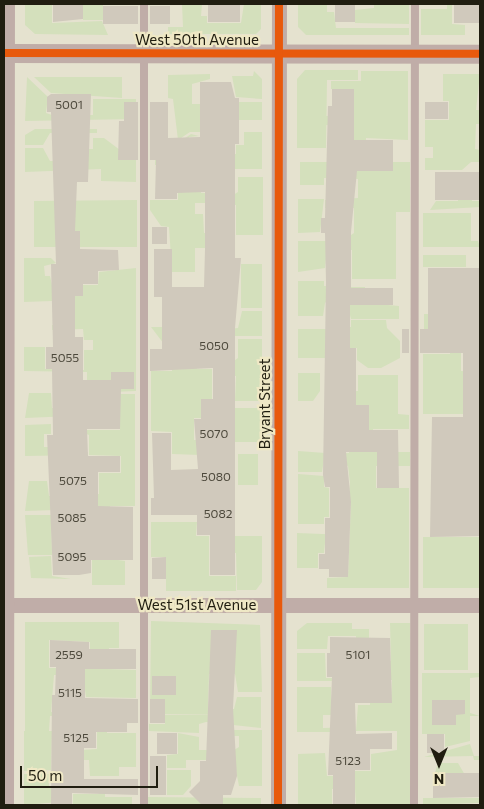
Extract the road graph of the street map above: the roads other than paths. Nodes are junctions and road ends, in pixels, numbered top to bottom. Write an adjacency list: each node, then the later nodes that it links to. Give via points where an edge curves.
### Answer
1 (6, 4): 5 (street)
2 (144, 4): 6 (lane)
3 (279, 4): 7 (street, Bryant Street)
4 (415, 4): 8 (lane)
5 (5, 53): 6 (street, West 50th Avenue); 10 (street)
6 (144, 53): 7 (street, West 50th Avenue); 11 (lane)
7 (279, 54): 8 (street, West 50th Avenue); 12 (street, Bryant Street)
8 (415, 54): 9 (street, West 50th Avenue); 13 (lane)
9 (480, 54)
10 (5, 605): 11 (street, West 51st Avenue); 15 (street)
11 (144, 605): 12 (street, West 51st Avenue); 16 (lane)
12 (279, 605): 13 (street, West 51st Avenue); 17 (street, Bryant Street)
13 (414, 605): 14 (street, West 51st Avenue); 18 (lane)
14 (480, 605)
15 (6, 805)
16 (144, 805)
17 (278, 805)
18 (414, 805)

